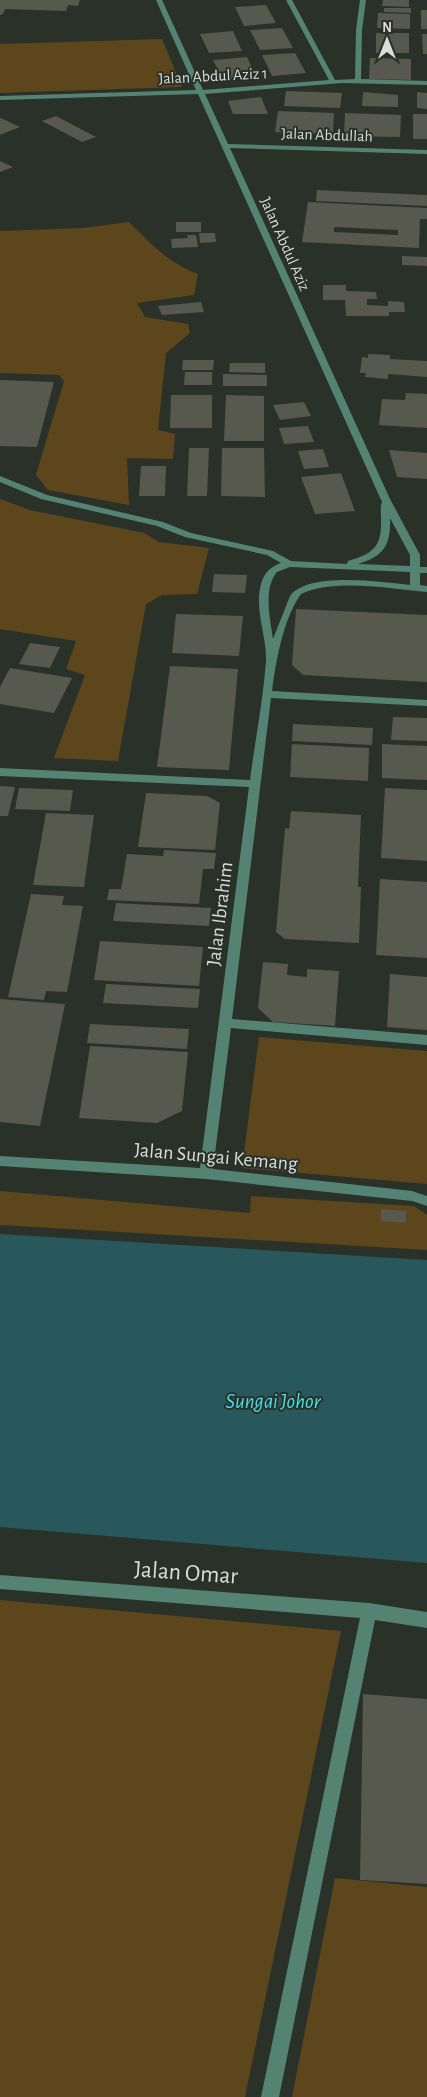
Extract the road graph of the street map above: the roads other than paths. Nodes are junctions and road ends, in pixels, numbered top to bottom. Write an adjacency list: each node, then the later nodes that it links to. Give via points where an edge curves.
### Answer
1 (159, 0): 7 (street, Jalan Abdul Aziz)
2 (289, 0): 5 (street)
3 (363, 0): 4 (street)
4 (358, 81): 5 (street, Jalan Abdul Aziz 1); 6 (street, Jalan Abdul Aziz 1)
5 (333, 82): 7 (street, Jalan Abdul Aziz 1)
6 (427, 83)
7 (201, 92): 8 (street, Jalan Abdul Aziz 1); 9 (street, Jalan Abdul Aziz)
8 (0, 98)
9 (225, 146): 10 (street, Jalan Abdullah); 12 (street, Jalan Abdul Aziz)
10 (427, 152)
11 (0, 479): 13 (street, via 44,497 270,553)
12 (385, 499): 14 (street, via 387,532 384,545 376,555); 15 (street, Jalan Abdul Aziz)
13 (289, 564): 14 (street); 18 (street, Jalan Ibrahim, via 273,570 266,580 263,609)
14 (341, 565): 15 (street)
15 (422, 569): 16 (street, Jalan Abdul Aziz)
16 (416, 588): 17 (street, Jalan Ibrahim); 18 (street, Jalan Ibrahim, via 309,585 297,592)
17 (427, 589)
18 (271, 659): 19 (street, Jalan Ibrahim)
19 (266, 694): 20 (street); 22 (street, Jalan Ibrahim)
20 (427, 703)
21 (0, 772): 22 (street)
22 (255, 784): 23 (street, Jalan Ibrahim)
23 (225, 1023): 24 (street); 26 (street, Jalan Ibrahim)
24 (427, 1040)
25 (0, 1161): 26 (street, Jalan Sungai Kemang)
26 (206, 1174): 27 (street, Jalan Sungai Kemang, via 412,1196)
27 (427, 1201)
28 (0, 1582): 29 (street, Jalan Omar)
29 (369, 1611): 30 (street, Jalan Omar); 31 (street)
30 (427, 1620)
31 (270, 2097)

